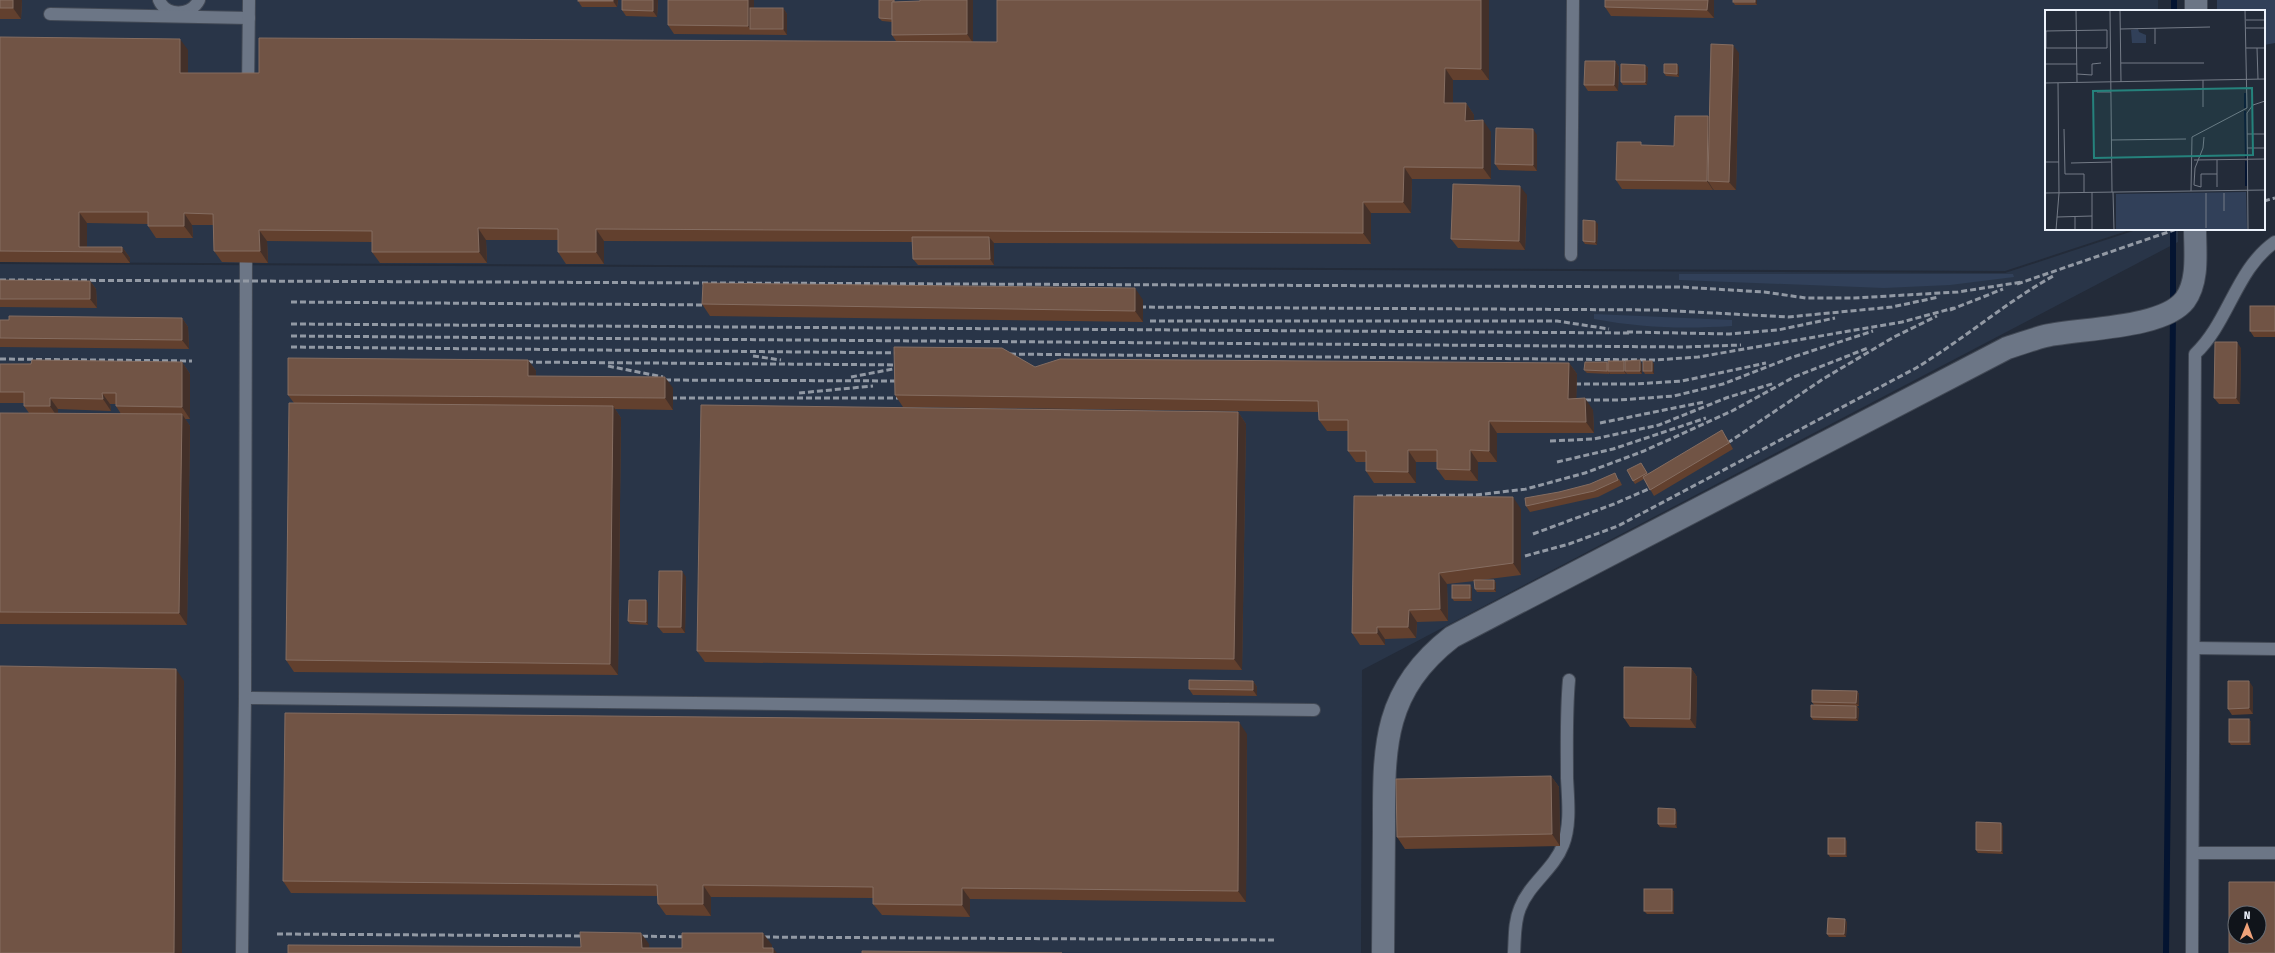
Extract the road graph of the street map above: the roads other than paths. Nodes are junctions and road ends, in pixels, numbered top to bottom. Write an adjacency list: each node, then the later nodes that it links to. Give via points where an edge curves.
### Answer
1 (159, 0): 6 (lane, via 165,8)
2 (198, 0): 6 (lane, via 192,9)
3 (249, 0): 7 (lane)
4 (1573, 0): 12 (lane)
5 (50, 14): 6 (lane)
6 (178, 15): 7 (lane)
7 (249, 18): 8 (lane)
8 (248, 98)
9 (2195, 230): 21 (street, via 2192,283 2184,301 2165,315 2135,323 2046,336 2008,348 1466,630 1434,651 1406,686 1389,726 1384,764)
10 (246, 234): 16 (lane)
11 (2275, 242): 13 (lane, via 2262,251 2249,269 2219,324 2195,354)
12 (1570, 255)
13 (2194, 648): 14 (lane); 18 (lane)
14 (2275, 649)
15 (1569, 680): 22 (lane, via 1566,833 1556,859 1520,907)
16 (245, 698): 17 (lane); 20 (lane)
17 (1314, 710)
18 (2193, 853): 19 (lane); 23 (lane)
19 (2275, 853)
20 (242, 953)
21 (1383, 953)
22 (1514, 953)
23 (2192, 953)

